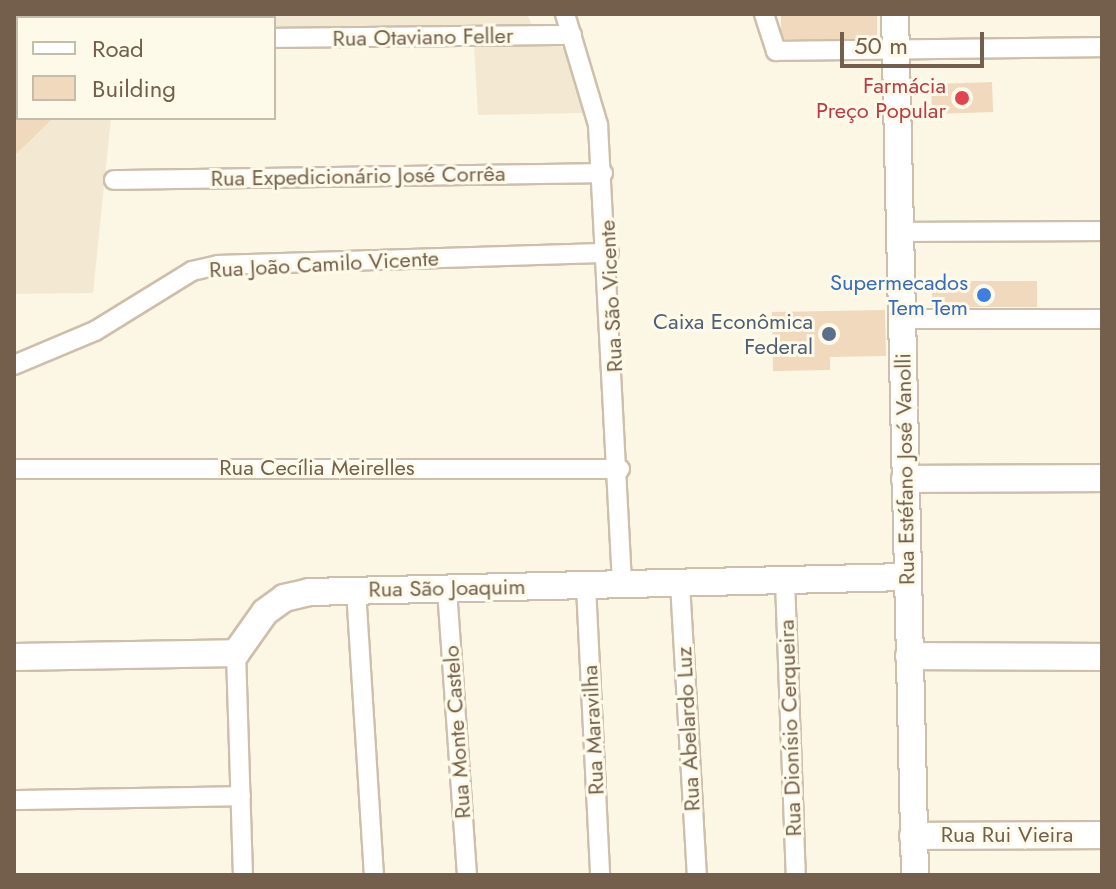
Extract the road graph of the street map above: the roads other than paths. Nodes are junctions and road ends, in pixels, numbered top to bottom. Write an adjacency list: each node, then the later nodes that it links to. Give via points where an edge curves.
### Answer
1 (565, 14): 4 (street, Rua São Vicente)
2 (764, 14): 7 (street, via 776,51)
3 (895, 14): 7 (street, Rua Estéfano José Vanolli)
4 (572, 35): 5 (street, Rua Otaviano Feller); 8 (street, Rua São Vicente, via 589,81)
5 (276, 38)
6 (1102, 47): 7 (street)
7 (896, 50): 11 (street, Rua Estéfano José Vanolli)
8 (603, 173): 9 (street, Rua Expedicionário José Corrêa); 12 (street, Rua São Vicente)
9 (114, 180)
10 (1102, 231): 11 (street)
11 (900, 232): 13 (street, Rua Estéfano José Vanolli)
12 (609, 253): 15 (street, Rua João Camilo Vicente, via 218,265 192,271 95,331); 17 (street, Rua São Vicente)
13 (902, 319): 14 (street); 19 (street, Rua Estéfano José Vanolli)
14 (1102, 319)
15 (14, 365)
16 (14, 469): 17 (street, Rua Cecília Meirelles)
17 (620, 469): 23 (street, Rua São Vicente)
18 (1102, 478): 19 (street)
19 (905, 479): 20 (street, Rua Estéfano José Vanolli)
20 (907, 577): 21 (street, Rua São Joaquim); 28 (street, Rua Estéfano José Vanolli)
21 (785, 581): 22 (street, Rua São Joaquim); 40 (street, Rua Dionísio Cerqueira)
22 (680, 583): 23 (street, Rua São Joaquim); 39 (street, Rua Abelardo Luz)
23 (622, 584): 24 (street, Rua São Joaquim)
24 (586, 586): 25 (street, Rua São Joaquim); 38 (street, Rua Maravilha)
25 (447, 589): 26 (street, Rua São Joaquim); 37 (street, Rua Monte Castelo)
26 (356, 590): 27 (street, Rua São Joaquim, via 284,598 265,612); 36 (street)
27 (236, 653): 29 (street); 31 (street)
28 (909, 656): 30 (street); 34 (street, Rua Estéfano José Vanolli)
29 (14, 657)
30 (1102, 657)
31 (241, 796): 32 (street); 35 (street)
32 (14, 800)
33 (1102, 835): 34 (street, Rua Rui Vieira)
34 (913, 836): 41 (street, Rua Estéfano José Vanolli)
35 (243, 875)
36 (374, 875)
37 (467, 875)
38 (600, 875)
39 (697, 875)
40 (796, 875)
41 (915, 875)

